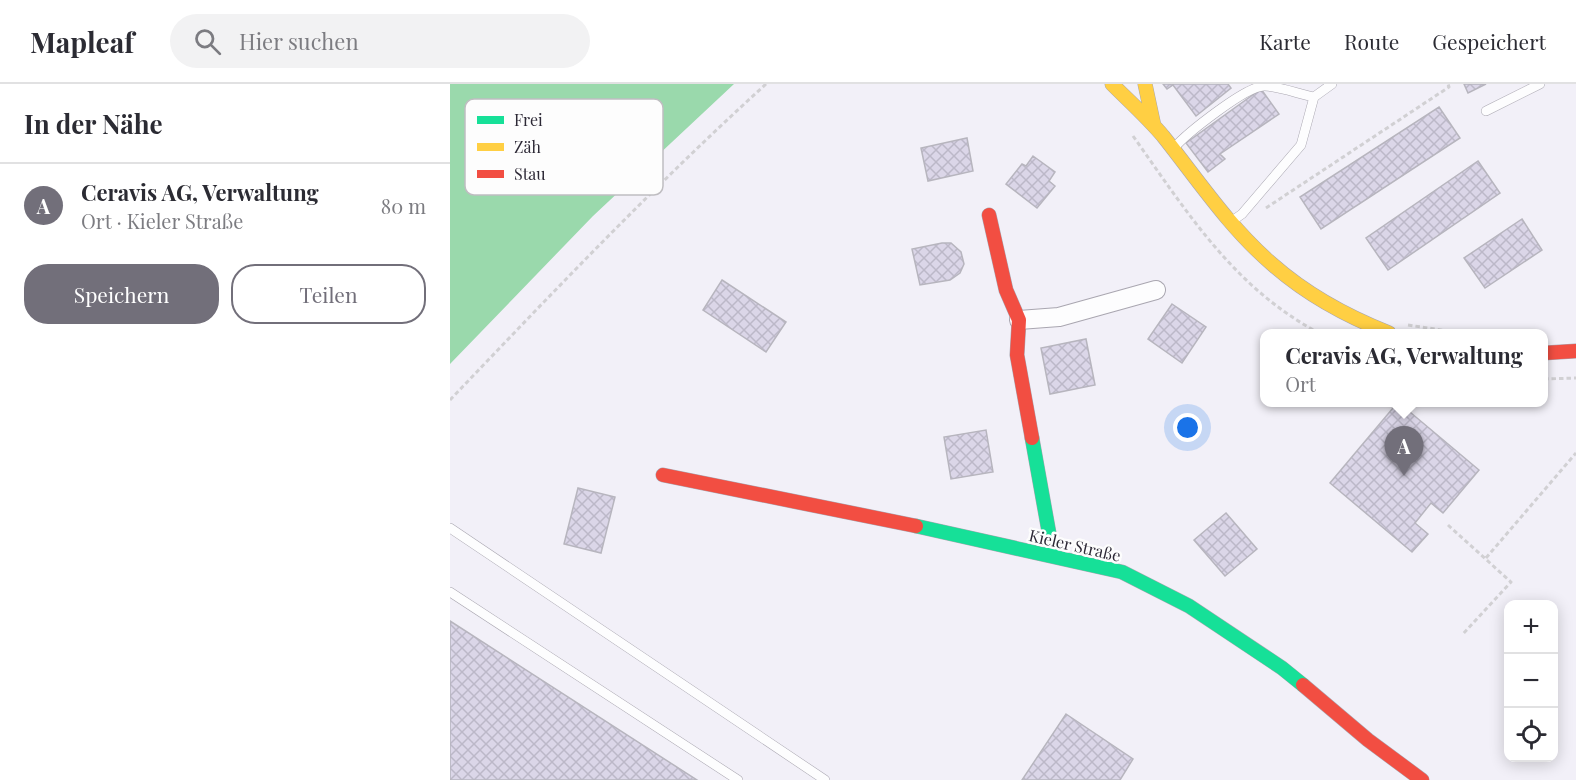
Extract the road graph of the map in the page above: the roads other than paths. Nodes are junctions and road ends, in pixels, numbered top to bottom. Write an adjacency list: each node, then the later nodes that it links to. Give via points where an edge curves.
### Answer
1 (1112, 84): 7 (street)
2 (1145, 84): 7 (street)
3 (1332, 84): 5 (lane)
4 (1540, 84): 6 (lane)
5 (1314, 97): 8 (lane, via 1263,86 1245,93 1183,137); 10 (lane, via 1301,145 1242,214)
6 (1485, 111)
7 (1154, 126): 8 (street)
8 (1172, 150): 10 (street)
9 (989, 215): 12 (street, via 1006,290)
10 (1230, 222): 13 (street, via 1266,261 1324,305 1366,325)
11 (1156, 290): 12 (street, via 1059,317)
12 (1019, 320): 18 (street, via 1017,355)
13 (1394, 329)
14 (1576, 351): 15 (street)
15 (1548, 353)
16 (663, 475): 18 (street, Kieler Straße)
17 (450, 528): 20 (lane)
18 (1053, 555): 22 (street, Kieler Straße, via 1122,572 1189,606 1282,668)
19 (450, 592): 21 (lane)
20 (820, 778)
21 (738, 780)
22 (1422, 780)

